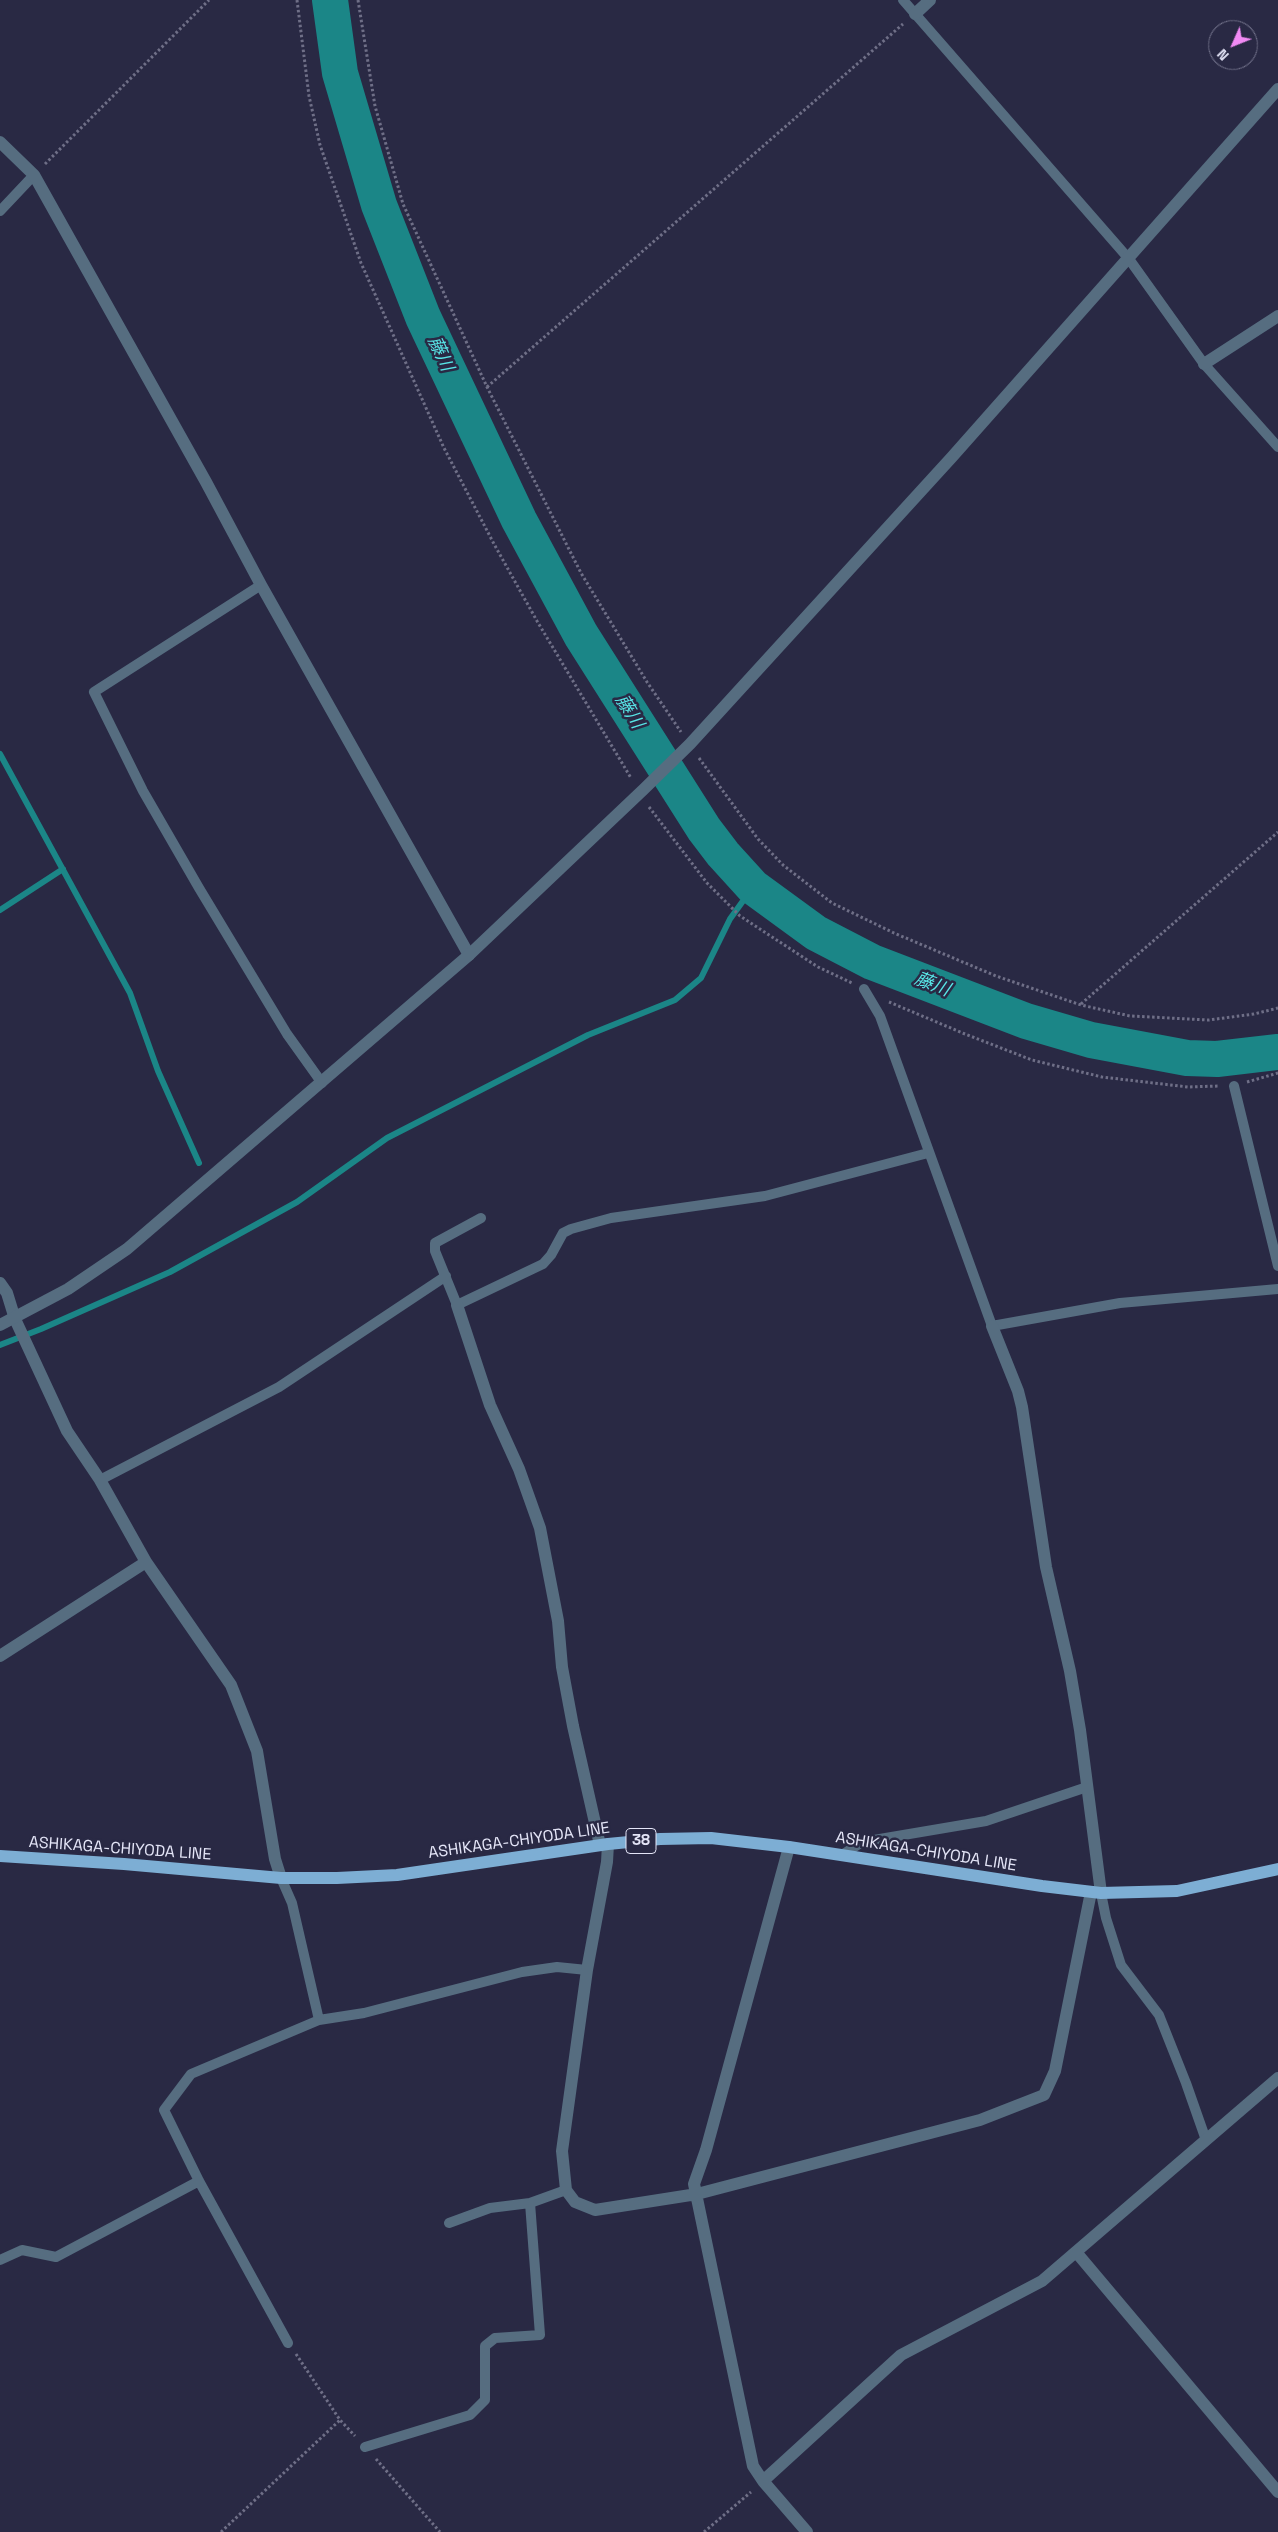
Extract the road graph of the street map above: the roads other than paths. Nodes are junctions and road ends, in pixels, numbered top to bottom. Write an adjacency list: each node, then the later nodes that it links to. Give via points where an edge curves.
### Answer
1 (903, 0): 3 (lane)
2 (930, 0): 3 (street)
3 (915, 14): 8 (lane)
4 (1278, 89): 8 (street)
5 (0, 142): 6 (street)
6 (34, 175): 7 (lane); 12 (street)
7 (0, 211)
8 (1129, 259): 10 (lane); 13 (street, via 687,746)
9 (1278, 316): 10 (street)
10 (1204, 364): 11 (lane)
11 (1278, 447)
12 (261, 585): 13 (street); 15 (lane, via 94,692 143,791 199,888 287,1034)
13 (469, 955): 15 (street)
14 (864, 989): 17 (lane, via 880,1016)
15 (322, 1083): 24 (street, via 128,1249)
16 (1234, 1086): 19 (lane)
17 (928, 1153): 23 (lane, via 764,1196 611,1218 571,1229 563,1233 543,1264); 26 (lane)
18 (481, 1218): 20 (lane, via 435,1243 435,1251)
19 (1278, 1266)
20 (446, 1276): 23 (lane); 27 (lane, via 279,1387)
21 (0, 1283): 24 (street, via 7,1293)
22 (1278, 1288): 26 (lane, via 1120,1303)
23 (457, 1305): 31 (street, via 490,1405 519,1469 540,1528 573,1726)
24 (15, 1319): 25 (street); 27 (street, via 67,1431)
25 (0, 1325)
26 (992, 1326): 30 (street, via 1022,1407 1046,1566 1070,1671)
27 (100, 1480): 28 (street)
28 (146, 1562): 29 (street); 36 (street, via 231,1685 257,1751)
29 (0, 1656)
30 (1087, 1787): 33 (lane, via 986,1821 862,1842); 37 (street)
31 (604, 1844): 32 (main road, ASHIKAGA-CHIYODA LINE / 38, via 711,1838); 36 (main road, ASHIKAGA-CHIYODA LINE / 38, via 396,1875); 38 (street, via 607,1862)
32 (789, 1847): 33 (main road, ASHIKAGA-CHIYODA LINE / 38); 44 (street, via 694,2184)
33 (842, 1855): 37 (main road, ASHIKAGA-CHIYODA LINE / 38)
34 (0, 1856): 36 (main road, ASHIKAGA-CHIYODA LINE / 38)
35 (1278, 1869): 37 (main road, ASHIKAGA-CHIYODA LINE / 38, via 1177,1891)
36 (281, 1878): 39 (lane, via 292,1903)
37 (1096, 1892): 41 (lane, via 1121,1966 1159,2016); 44 (street, via 1055,2070 1044,2095 980,2120)
38 (587, 1970): 39 (lane, via 557,1967 522,1972 364,2013); 43 (street, via 562,2151)
39 (319, 2020): 42 (lane, via 191,2074 164,2110)
40 (1278, 2078): 41 (street)
41 (1206, 2140): 47 (street)
42 (199, 2181): 48 (lane, via 56,2257 22,2250); 49 (lane)
43 (566, 2190): 44 (street, via 575,2202 595,2210); 45 (lane)
44 (696, 2194): 51 (street, via 754,2466)
45 (530, 2203): 46 (lane, via 490,2208); 50 (lane, via 540,2334 495,2338 485,2346 485,2400 470,2416)
46 (449, 2223)
47 (1076, 2252): 51 (street, via 1042,2281 901,2355); 52 (street)
48 (0, 2260)
49 (288, 2343)
50 (365, 2447)
51 (763, 2481): 53 (street)
52 (1278, 2492)
53 (807, 2532)

